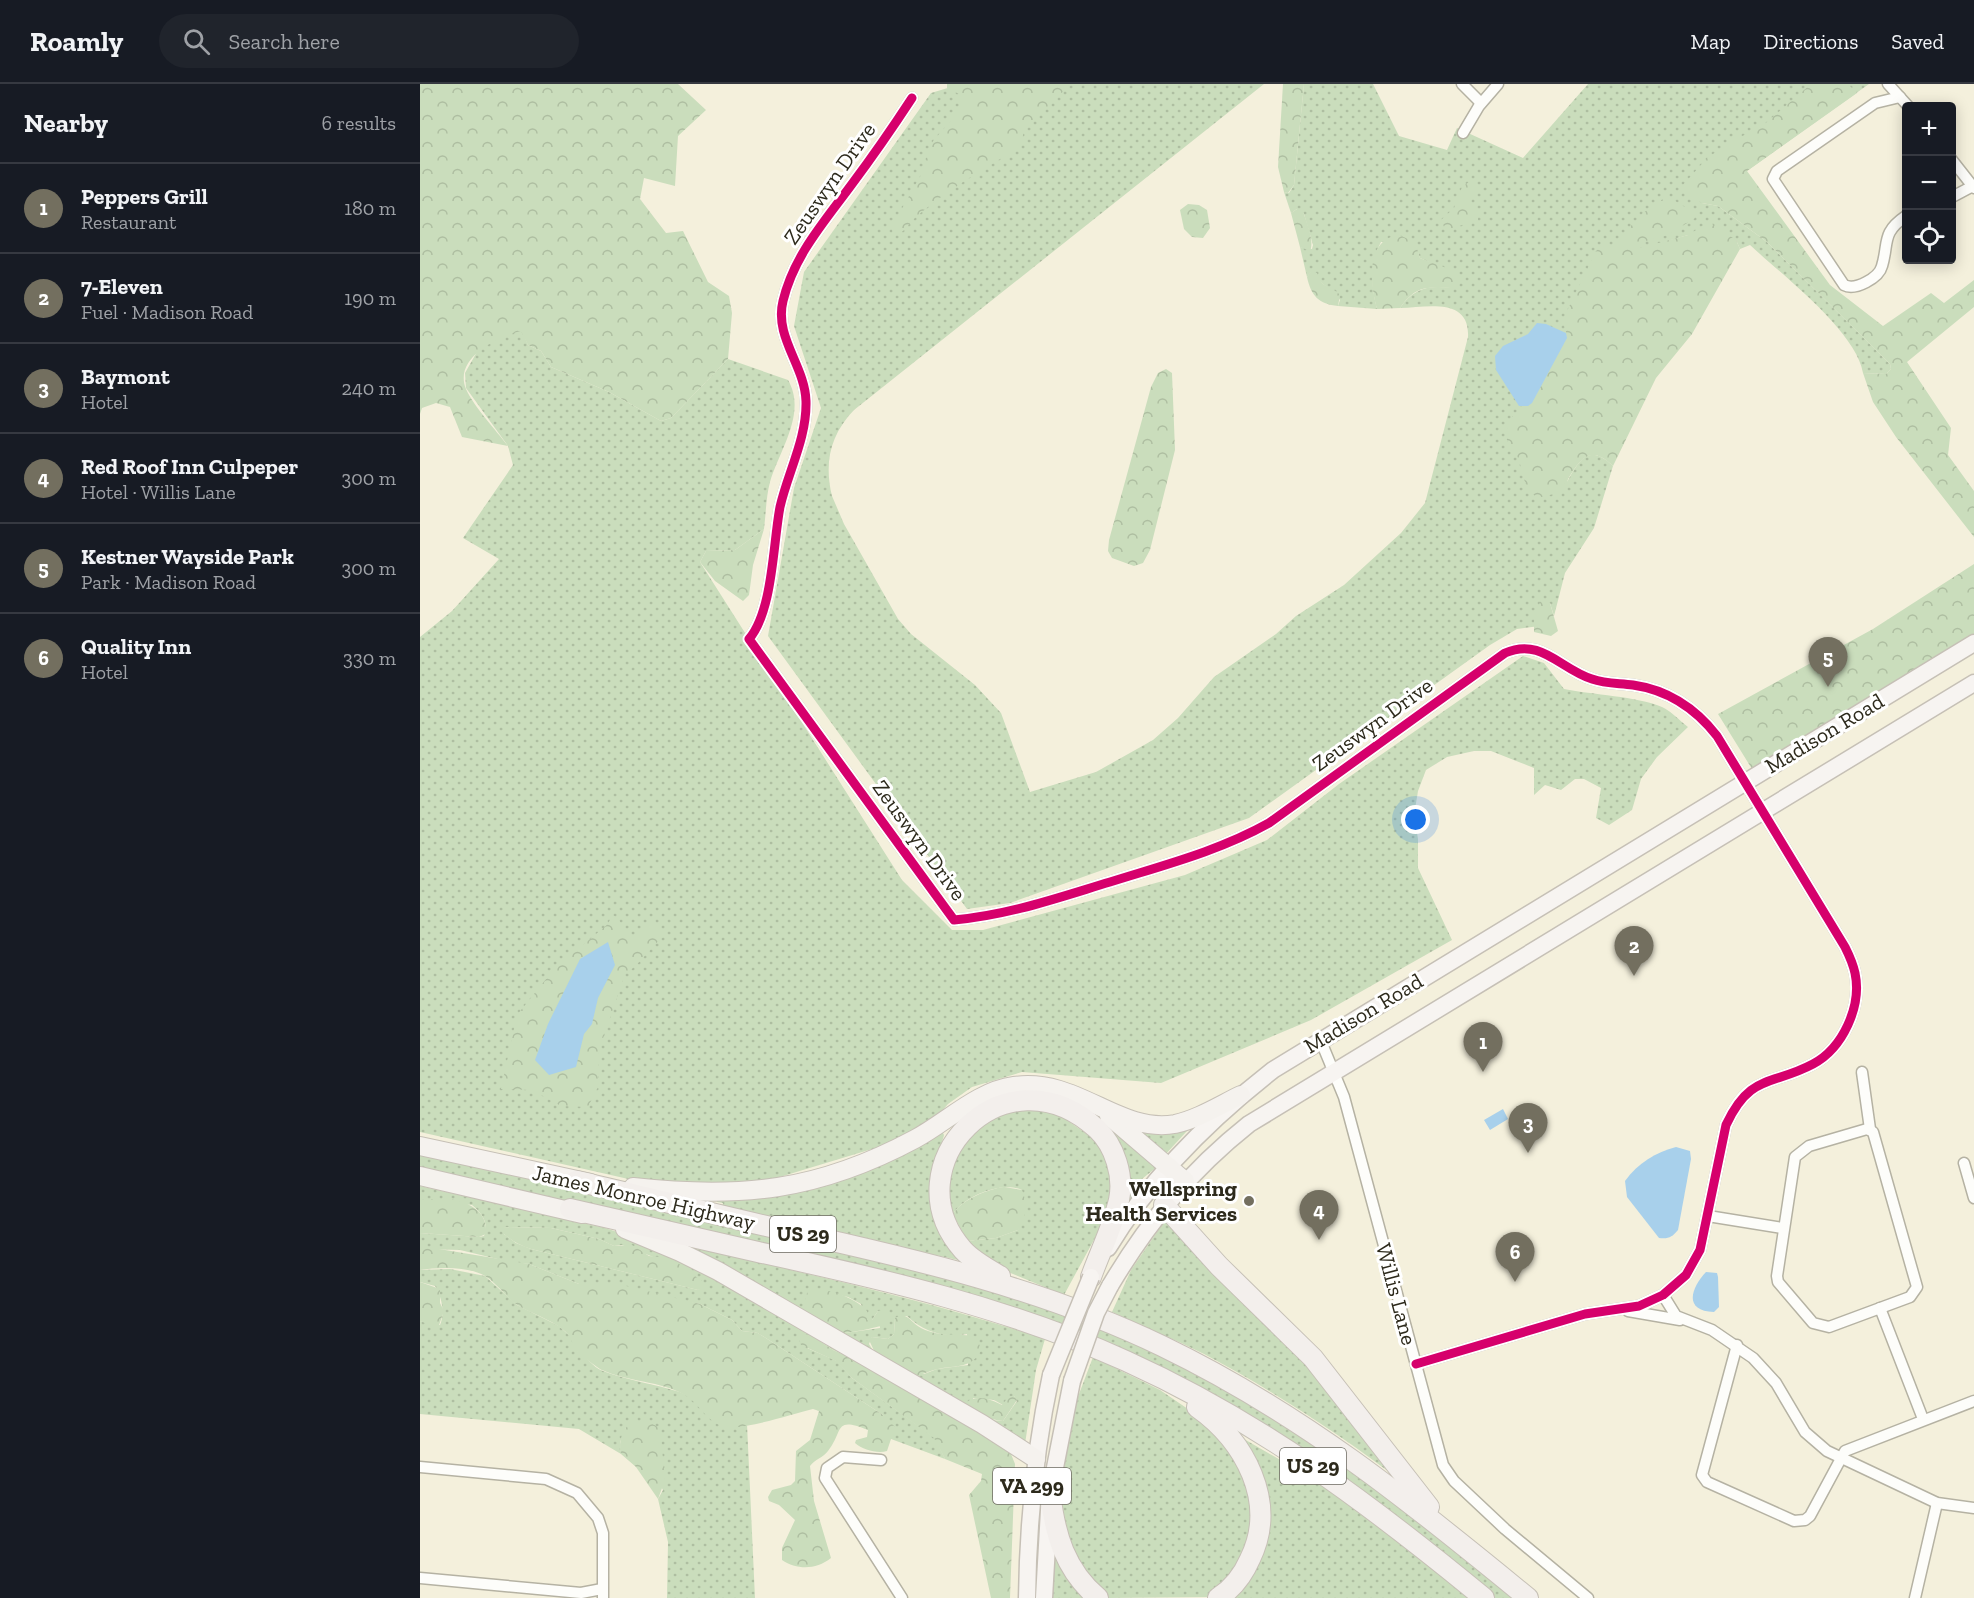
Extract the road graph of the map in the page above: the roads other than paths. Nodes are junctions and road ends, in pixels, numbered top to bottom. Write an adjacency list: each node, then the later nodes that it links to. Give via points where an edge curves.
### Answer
1 (1462, 84): 7 (street)
2 (1498, 84): 7 (street)
3 (1888, 84): 4 (street)
4 (1900, 97): 6 (street); 12 (street, via 1875,103 1777,171 1774,182 1844,285 1854,288 1883,265 1889,234)
5 (912, 98): 15 (street, Zeuswyn Drive, via 808,243 783,300 784,331 803,381 805,419 780,510 762,614 749,639 954,920 1025,909 1205,853 1248,835 1505,653 1524,647 1545,652 1592,679 1654,689 1684,704 1707,723)
6 (1904, 102)
7 (1481, 103): 8 (street)
8 (1463, 133)
9 (1956, 165): 10 (street)
10 (1973, 187): 11 (street)
11 (1956, 195)
12 (1902, 220)
13 (1974, 643): 15 (main road, Madison Road)
14 (1974, 683): 16 (main road, Madison Road)
15 (1744, 782): 16 (street); 17 (main road, Madison Road)
16 (1763, 812): 18 (main road, Madison Road); 32 (street, via 1845,947 1856,974 1854,1002 1840,1038 1820,1059 1760,1084 1735,1108 1726,1125)
17 (1320, 1039): 18 (street, Willis Lane); 20 (main road, Madison Road)
18 (1335, 1071): 28 (main road, Madison Road, via 1250,1124); 42 (street, Willis Lane)
19 (1862, 1072): 22 (street)
20 (1241, 1095): 21 (highway, via 1189,1120 1160,1125 1130,1119); 25 (main road, Madison Road / VA 299)
21 (1089, 1101): 25 (highway); 27 (highway, via 1052,1086 1009,1086 980,1098 886,1155 826,1177 771,1189 683,1193)
22 (1870, 1129): 33 (street, via 1809,1146 1795,1157); 37 (street, via 1917,1287 1910,1297)
23 (420, 1146): 27 (highway, James Monroe Highway / US 29)
24 (1964, 1163): 29 (street)
25 (1168, 1167): 28 (highway); 34 (main road, Madison Road / VA 299, via 1118,1232)
26 (420, 1176): 31 (highway, James Monroe Highway / US 29)
27 (576, 1181): 35 (highway, James Monroe Highway / US 29, via 951,1269)
28 (1185, 1181): 30 (main road, Madison Road)
29 (1974, 1198)
30 (1164, 1205): 49 (main road, Madison Road, bridge, via 1140,1237 1096,1313 1072,1381); 52 (highway, via 1219,1266 1313,1358 1418,1493)
31 (570, 1209): 41 (highway, James Monroe Highway / US 29, via 923,1291 1012,1317); 46 (highway, via 646,1236 718,1271)
32 (1708, 1216): 33 (street); 36 (street, via 1695,1262)
33 (1782, 1228): 37 (street, via 1778,1282 1813,1323 1829,1327)
34 (1091, 1277): 35 (highway, via 1119,1201 1119,1173 1110,1146 1102,1134 1070,1108 1040,1100 1006,1104 986,1112 951,1145 943,1169 941,1195 948,1224 963,1250); 46 (main road, Madison Road / VA 299, bridge, via 1051,1375)
35 (1029, 1293): 52 (highway, James Monroe Highway / US 29, via 1160,1345 1232,1383 1354,1459)
36 (1663, 1295): 38 (street, via 1639,1306); 39 (street, via 1676,1316)
37 (1880, 1308): 44 (street)
38 (1616, 1309): 39 (street); 42 (street, via 1585,1314)
39 (1695, 1323): 40 (street)
40 (1737, 1345): 45 (street, via 1776,1383 1815,1443); 45 (street, via 1702,1470 1704,1478 1800,1522 1810,1516)
41 (1124, 1360): 59 (highway, via 1217,1423 1254,1476 1260,1506 1256,1545 1241,1575); 60 (highway, James Monroe Highway / US 29, via 1223,1410 1290,1450 1390,1521)
42 (1416, 1364): 62 (street, Willis Lane, via 1447,1474)
43 (1974, 1401): 44 (street)
44 (1923, 1419): 45 (street, via 1851,1446)
45 (1839, 1457): 50 (street)
46 (1036, 1459): 56 (main road, Madison Road / VA 299, via 1029,1514)
47 (881, 1460): 55 (street, via 843,1458 827,1468 825,1478)
48 (420, 1467): 54 (street, via 546,1479 577,1492 598,1518 603,1533)
49 (1050, 1494): 57 (main road, Madison Road / VA 299); 58 (highway, via 1065,1558)
50 (1937, 1503): 51 (street); 63 (street)
51 (1974, 1508)
52 (1467, 1548): 61 (highway, James Monroe Highway / US 29)
53 (420, 1578): 54 (street)
54 (602, 1594)
55 (902, 1598)
56 (1027, 1598)
57 (1044, 1598)
58 (1098, 1598)
59 (1218, 1598)
60 (1484, 1598)
61 (1528, 1598)
62 (1588, 1598)
63 (1915, 1598)

